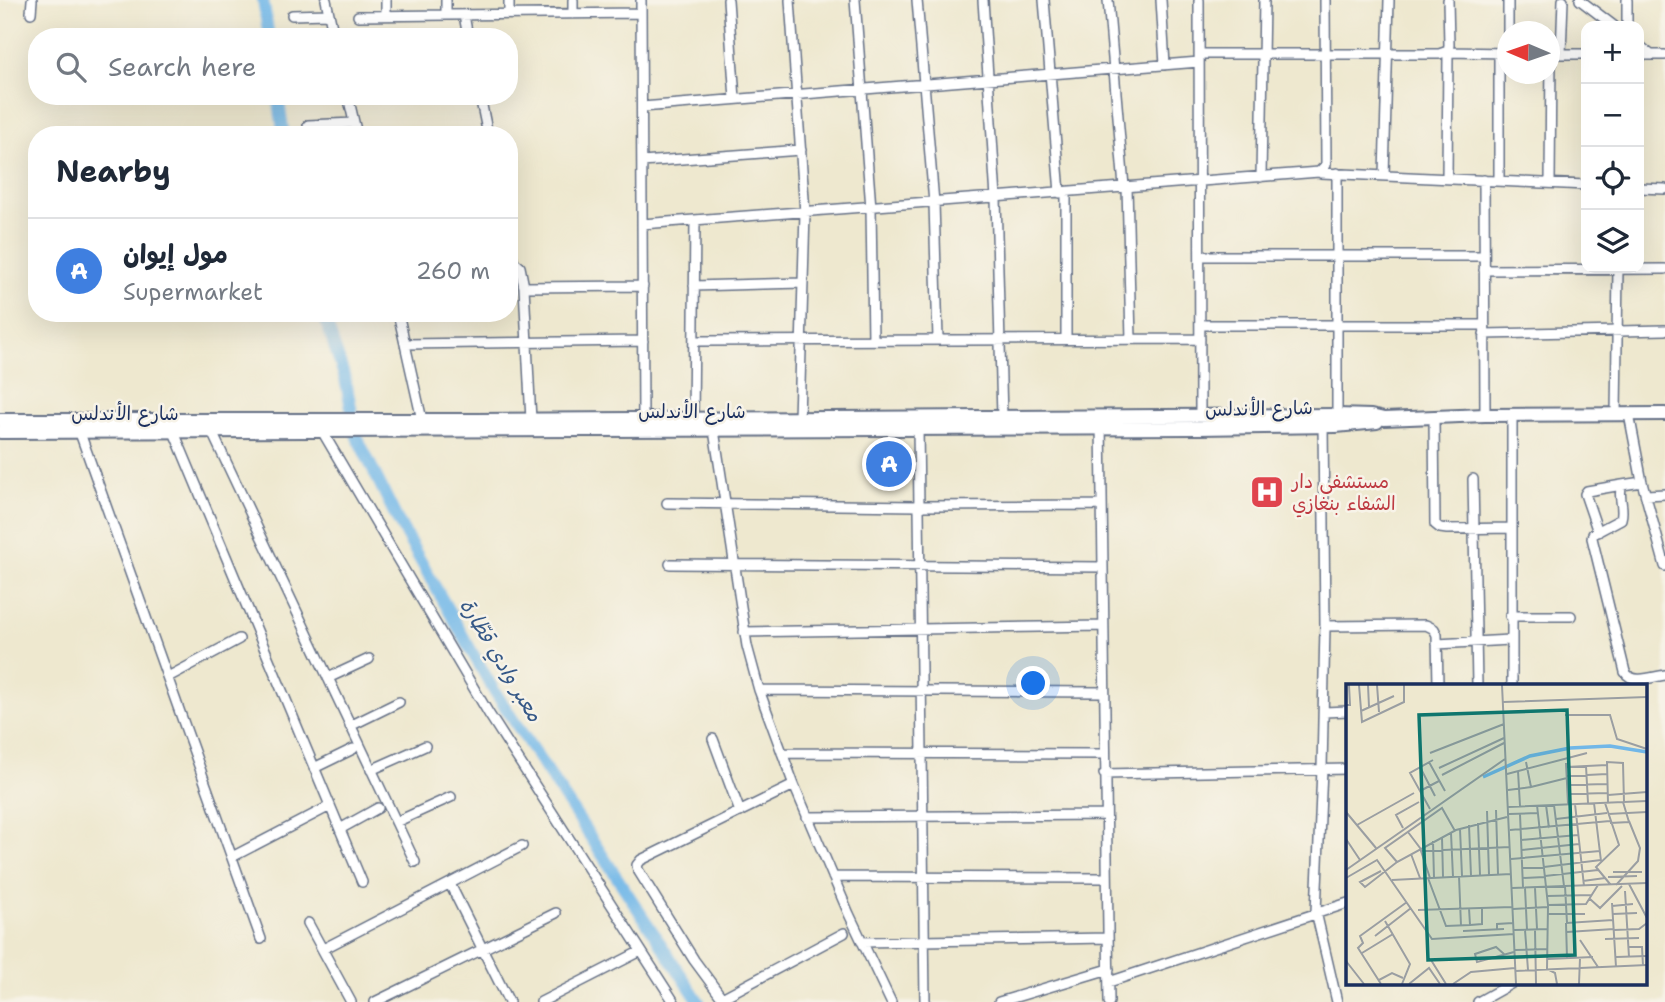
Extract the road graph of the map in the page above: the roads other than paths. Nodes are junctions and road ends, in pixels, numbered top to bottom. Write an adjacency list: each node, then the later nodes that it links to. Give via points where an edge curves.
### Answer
1 (32, 0): 25 (street)
2 (326, 0): 27 (street)
3 (386, 0): 34 (street)
4 (446, 0): 31 (street)
5 (509, 0): 28 (street)
6 (573, 0): 29 (street)
7 (641, 0): 26 (street)
8 (728, 0): 62 (street)
9 (790, 0): 61 (street)
10 (855, 0): 60 (street)
11 (917, 0): 59 (street)
12 (983, 0): 56 (street)
13 (1044, 0): 55 (street)
14 (1108, 0): 54 (street)
15 (1161, 0): 53 (street)
16 (1199, 0): 52 (street)
17 (1264, 0): 44 (street)
18 (1325, 0): 45 (street)
19 (1389, 0): 46 (street)
20 (1448, 0): 42 (street)
21 (1508, 0): 35 (street)
22 (1563, 0): 36 (street)
23 (1580, 0): 37 (street)
24 (1627, 0): 38 (street)
25 (31, 13)
26 (641, 13): 29 (street); 65 (street)
27 (329, 14): 30 (street); 39 (street)
28 (509, 14): 29 (street); 32 (street)
29 (573, 14)
30 (292, 15)
31 (446, 15): 32 (street); 34 (street)
32 (464, 15): 40 (street)
33 (358, 16): 34 (street)
34 (386, 16)
35 (1508, 21)
36 (1560, 21)
37 (1607, 21)
38 (1627, 21)
39 (332, 28)
40 (466, 28)
41 (1644, 49): 50 (street)
42 (1447, 52): 43 (street); 46 (street); 76 (street)
43 (1497, 53)
44 (1264, 54): 45 (street); 52 (street); 75 (street)
45 (1325, 54): 46 (street); 72 (street, via 1326,165)
46 (1387, 54): 74 (street)
47 (1560, 54): 48 (street)
48 (1581, 54)
49 (1644, 55): 50 (street)
50 (1651, 55): 51 (street)
51 (1665, 55)
52 (1199, 58): 53 (street); 78 (street)
53 (1165, 65): 54 (street)
54 (1114, 69): 55 (street); 82 (street)
55 (1050, 75): 56 (street); 85 (street)
56 (988, 80): 59 (street); 86 (street)
57 (1502, 84): 79 (street)
58 (1553, 84): 80 (street)
59 (924, 85): 60 (street); 87 (street)
60 (862, 90): 61 (street); 88 (street)
61 (798, 95): 62 (street); 70 (street)
62 (735, 99): 65 (street)
63 (350, 105): 66 (street)
64 (482, 105): 69 (street)
65 (642, 107): 71 (street)
66 (354, 122): 67 (street); 68 (street)
67 (308, 125)
68 (355, 126)
69 (486, 126)
70 (801, 150): 71 (street); 89 (street)
71 (642, 162): 91 (street)
72 (1319, 172): 73 (street); 75 (street)
73 (1337, 173): 74 (street); 93 (street)
74 (1384, 176): 76 (street)
75 (1261, 177): 78 (street)
76 (1447, 178): 77 (street)
77 (1484, 180): 79 (street); 94 (street)
78 (1199, 181): 82 (street); 92 (street)
79 (1499, 181): 80 (street)
80 (1550, 183): 81 (street)
81 (1581, 185)
82 (1126, 187): 85 (street); 113 (street)
83 (1644, 188): 84 (street)
84 (1665, 189)
85 (1063, 193): 86 (street); 112 (street)
86 (996, 198): 87 (street); 116 (street)
87 (934, 203): 88 (street); 111 (street)
88 (871, 208): 89 (street); 115 (street)
89 (805, 213): 90 (street); 101 (street)
90 (695, 221): 91 (street); 103 (street)
91 (642, 224): 102 (street)
92 (1199, 256): 93 (street); 106 (street)
93 (1337, 256): 94 (street); 107 (street)
94 (1484, 256): 99 (street)
95 (518, 266): 104 (street)
96 (1581, 269): 99 (street)
97 (1644, 269): 98 (street)
98 (1665, 269)
99 (1484, 270): 108 (street)
100 (1618, 273): 110 (street)
101 (803, 283): 103 (street); 119 (street)
102 (643, 286): 104 (street); 117 (street)
103 (694, 286): 118 (street)
104 (524, 287): 120 (street)
105 (400, 322): 121 (street)
106 (1200, 325): 107 (street); 114 (street)
107 (1337, 325): 108 (street); 125 (street)
108 (1484, 329): 110 (street); 126 (street)
109 (1665, 330): 110 (street)
110 (1618, 331): 123 (street)
111 (938, 339): 115 (street); 116 (street)
112 (1066, 339): 113 (street); 116 (street)
113 (1131, 339): 114 (street)
114 (1200, 339): 127 (street)
115 (873, 340): 119 (street)
116 (1000, 340): 128 (street)
117 (643, 341): 120 (street); 139 (street)
118 (694, 341): 119 (street); 129 (street)
119 (801, 341): 130 (street)
120 (527, 343): 121 (street); 135 (street)
121 (405, 344): 134 (street)
122 (1512, 414): 123 (main road, شارع الأندلس); 126 (main road, شارع الأندلس); 157 (street)
123 (1623, 414): 124 (main road, شارع الأندلس); 149 (street)
124 (1665, 414)
125 (1337, 415): 132 (main road, شارع الأندلس); 136 (main road, شارع الأندلس)
126 (1485, 415): 131 (main road, شارع الأندلس)
127 (1200, 416): 136 (main road, شارع الأندلس); 138 (main road, شارع الأندلس)
128 (1002, 417): 137 (main road, شارع الأندلس); 138 (main road, شارع الأندلس)
129 (693, 418): 130 (main road, شارع الأندلس); 139 (main road, شارع الأندلس)
130 (799, 418): 137 (main road, شارع الأندلس)
131 (1434, 418): 132 (main road, شارع الأندلس); 158 (street, via 1435,524)
132 (1384, 419): 136 (main road, شارع الأندلس, via 1372,424)
133 (0, 420): 140 (main road, شارع الأندلس)
134 (422, 420): 135 (main road, شارع الأندلس); 141 (main road, شارع الأندلس)
135 (531, 420): 139 (main road, شارع الأندلس)
136 (1323, 420): 138 (main road, شارع الأندلس); 169 (street)
137 (918, 423): 138 (main road, شارع الأندلس); 142 (main road, شارع الأندلس); 156 (street)
138 (1101, 423): 155 (street)
139 (643, 424): 141 (main road, شارع الأندلس); 142 (main road, شارع الأندلس)
140 (340, 426): 141 (main road, شارع الأندلس); 143 (main road, شارع الأندلس)
141 (364, 426)
142 (714, 430): 154 (street)
143 (322, 431): 146 (main road, شارع الأندلس); 230 (street, via 489,714)
144 (0, 432): 147 (main road, شارع الأندلس)
145 (174, 432): 146 (main road, شارع الأندلس); 147 (main road, شارع الأندلس); 196 (street)
146 (212, 432): 179 (street)
147 (80, 433): 178 (street)
148 (1473, 479): 158 (street)
149 (1642, 482): 150 (street); 152 (street)
150 (1622, 485): 159 (street, via 1621,519); 159 (street, via 1585,494)
151 (1665, 494): 152 (street)
152 (1646, 495): 160 (street)
153 (667, 503): 154 (street)
154 (724, 505): 156 (street); 162 (street)
155 (1101, 505): 156 (street); 165 (street)
156 (918, 506): 163 (street)
157 (1511, 528): 158 (street); 166 (street)
158 (1474, 529): 174 (street)
159 (1598, 532): 177 (street, via 1592,538 1625,672 1634,680)
160 (1662, 542): 164 (street)
161 (670, 564): 162 (street)
162 (734, 566): 163 (street); 171 (street)
163 (918, 566): 165 (street); 170 (street)
164 (1665, 566)
165 (1102, 567): 168 (street)
166 (1510, 616): 167 (street); 173 (street)
167 (1571, 616)
168 (1102, 626): 170 (street); 185 (street)
169 (1325, 626): 175 (street, via 1426,625 1434,629); 188 (street)
170 (919, 629): 171 (street); 184 (street)
171 (744, 632): 183 (street)
172 (239, 639): 178 (street)
173 (1510, 640): 174 (street); 182 (street)
174 (1476, 642): 175 (street); 181 (street)
175 (1437, 644): 180 (street)
176 (369, 659): 179 (street)
177 (1665, 675)
178 (168, 677): 212 (street)
179 (328, 678): 189 (street)
180 (1438, 684)
181 (1477, 684)
182 (1512, 684)
183 (759, 690): 184 (street); 193 (street)
184 (919, 690): 185 (street); 194 (street)
185 (1103, 692): 195 (street)
186 (399, 702): 189 (street)
187 (1346, 711): 188 (street)
188 (1324, 712): 197 (street)
189 (350, 726): 199 (street)
190 (713, 739): 205 (street)
191 (425, 746): 199 (street)
192 (353, 749): 196 (street)
193 (782, 753): 194 (street); 201 (street)
194 (920, 753): 195 (street); 207 (street)
195 (1104, 754): 200 (street)
196 (314, 768): 203 (street)
197 (1322, 769): 198 (street); 200 (street); 221 (street)
198 (1346, 769)
199 (371, 770): 209 (street)
200 (1104, 774): 206 (street)
201 (794, 785): 205 (street); 208 (street)
202 (451, 797): 209 (street)
203 (330, 806): 210 (street); 212 (street)
204 (378, 807): 210 (street)
205 (740, 812): 234 (street, via 637,864 694,960)
206 (1105, 815): 207 (street); 215 (street)
207 (921, 816): 208 (street); 216 (street)
208 (807, 817): 214 (street)
209 (396, 822): 213 (street)
210 (340, 829): 217 (street)
211 (522, 846): 218 (street)
212 (232, 857): 224 (street)
213 (415, 862)
214 (833, 877): 216 (street); 227 (street)
215 (1107, 878): 216 (street); 225 (street)
216 (922, 879): 226 (street)
217 (362, 882)
218 (450, 884): 228 (street); 229 (street)
219 (1346, 903): 221 (street)
220 (556, 912): 228 (street)
221 (1316, 912): 232 (street); 244 (street)
222 (308, 923): 229 (street)
223 (844, 933): 234 (street)
224 (261, 939)
225 (1108, 939): 226 (street); 231 (street)
226 (923, 941): 227 (street); 241 (street)
227 (862, 942): 240 (street)
228 (482, 948): 236 (street); 237 (street)
229 (323, 949): 235 (street)
230 (641, 951): 238 (street); 239 (street)
231 (1109, 969): 232 (street); 242 (street)
232 (1109, 982): 243 (street)
233 (1510, 984): 245 (street)
234 (724, 1000)
235 (351, 1002)
236 (374, 1002)
237 (509, 1002)
238 (541, 1002)
239 (674, 1002)
240 (891, 1002)
241 (925, 1002)
242 (999, 1002)
243 (1109, 1002)
244 (1337, 1002)
245 (1478, 1002)

